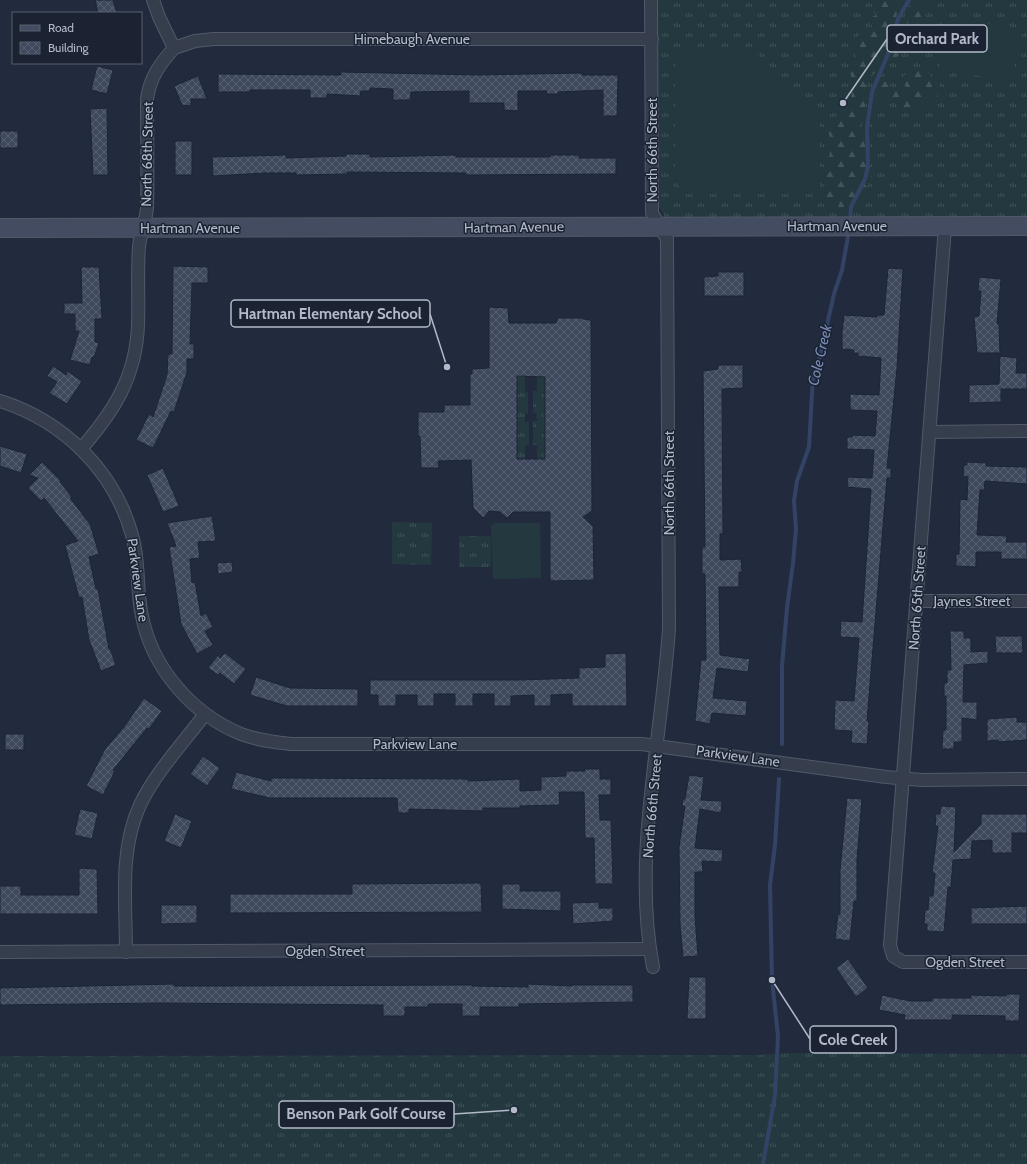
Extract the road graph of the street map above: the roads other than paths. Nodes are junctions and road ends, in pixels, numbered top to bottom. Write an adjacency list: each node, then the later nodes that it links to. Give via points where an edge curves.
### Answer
1 (153, 0): 4 (street)
2 (652, 0): 3 (street, North 66th Street)
3 (652, 39): 4 (street, Himebaugh Avenue, via 214,39 195,41); 5 (street, North 66th Street, via 652,213)
4 (174, 48): 9 (street, North 68th Street, via 157,68 149,85 147,210)
5 (660, 226): 7 (main road, Hartman Avenue); 9 (main road, Hartman Avenue); 17 (street, North 66th Street, via 667,239 669,628)
6 (1027, 226): 7 (main road, Hartman Avenue)
7 (945, 227): 12 (street, North 65th Street)
8 (0, 228): 9 (main road, Hartman Avenue)
9 (143, 228): 13 (street, North 68th Street, via 139,245 138,327 130,372 109,416)
10 (0, 401): 13 (street, Parkview Lane, via 51,424)
11 (1027, 431): 12 (street)
12 (930, 432): 15 (street, North 65th Street)
13 (81, 449): 16 (street, Parkview Lane, via 108,480 127,519 136,552 142,617 154,653 178,689)
14 (1027, 600): 15 (street, Jaynes Street)
15 (917, 601): 18 (street, North 65th Street)
16 (205, 714): 17 (street, Parkview Lane, via 241,734 291,744); 22 (street, via 150,787 133,823 126,859)
17 (657, 745): 18 (street, Parkview Lane); 20 (street, North 66th Street, via 647,841 647,928)
18 (904, 778): 19 (street, Parkview Lane); 23 (street, North 65th Street, via 890,945 893,956)
19 (1027, 779)
20 (650, 949): 22 (street, Ogden Street); 25 (street, North 66th Street)
21 (0, 952): 22 (street, Ogden Street)
22 (126, 952)
23 (903, 962): 24 (street, Ogden Street)
24 (1027, 962)
25 (653, 967)

